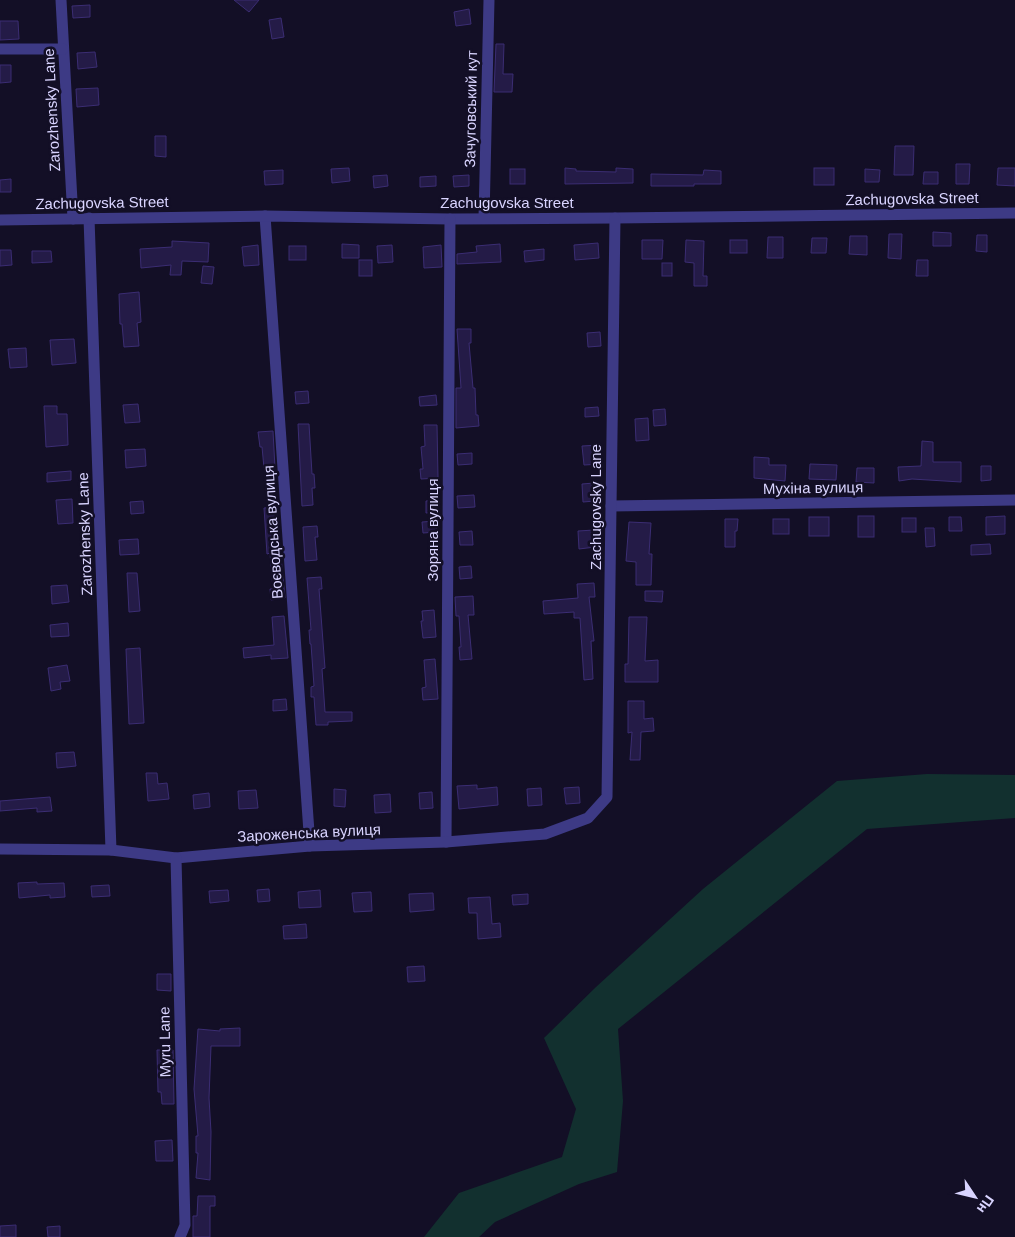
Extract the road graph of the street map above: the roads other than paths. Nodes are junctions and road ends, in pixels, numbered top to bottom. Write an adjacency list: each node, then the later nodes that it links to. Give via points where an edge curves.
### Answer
1 (61, 0): 4 (street, Zarozhensky Lane)
2 (489, 0): 8 (street, Зачуговський кут)
3 (0, 49): 4 (street)
4 (63, 49): 10 (street, Zarozhensky Lane)
5 (1015, 213): 9 (street, Zachugovska Street)
6 (265, 216): 7 (street, Zachugovska Street); 11 (street, Zachugovska Street); 17 (street, Воєводська вулиця)
7 (89, 218): 10 (street, Zachugovska Street); 19 (street, Zarozhensky Lane)
8 (484, 218): 9 (street, Zachugovska Street); 11 (street, Zachugovska Street)
9 (615, 218): 14 (street, Zachugovsky Lane)
10 (73, 219): 12 (street, Zachugovska Street)
11 (450, 219): 16 (street, Зоряна вулиця)
12 (0, 220)
13 (1015, 500): 14 (street, Мухіна вулиця)
14 (611, 506): 15 (street, Zachugovsky Lane)
15 (607, 797): 16 (street, Зароженська вулиця, via 588,818 545,834)
16 (446, 842): 17 (street, Зароженська вулиця)
17 (310, 846): 20 (street, Зароженська вулиця)
18 (0, 849): 19 (street, Зароженська вулиця)
19 (111, 850): 20 (street, Зароженська вулиця)
20 (176, 858): 21 (street, Myru Lane, via 185,1225)
21 (180, 1237)

